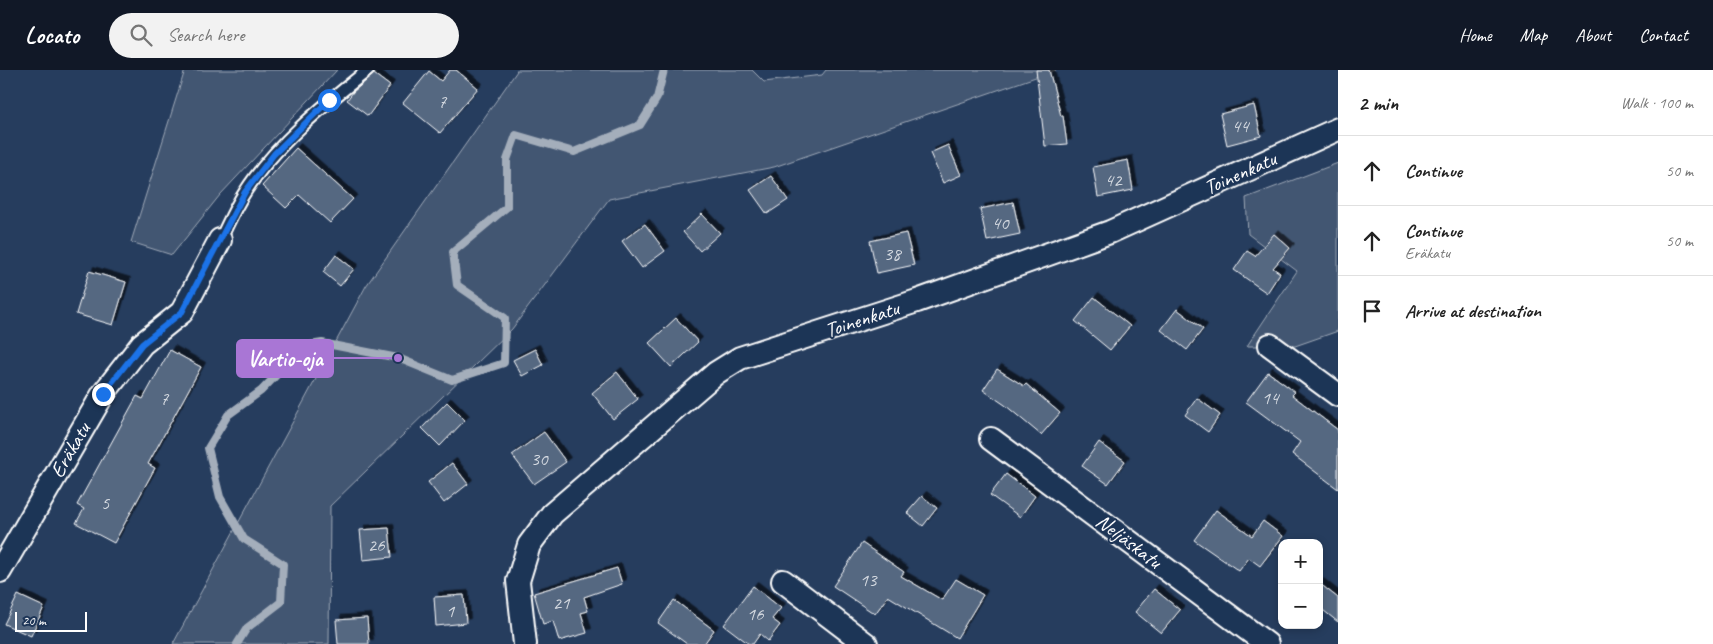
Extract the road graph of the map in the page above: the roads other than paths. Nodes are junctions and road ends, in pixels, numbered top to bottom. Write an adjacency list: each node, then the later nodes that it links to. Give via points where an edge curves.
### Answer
1 (368, 70): 3 (lane, via 329,100 274,154 245,192)
2 (1338, 129): 9 (street, Toinenkatu, via 1110,232 917,301 740,358 716,373 552,514 529,545 518,581)
3 (220, 240): 7 (street, Eräkatu, via 182,312 142,344 103,394)
4 (1270, 345): 5 (street)
5 (1338, 395)
6 (991, 439): 11 (street, Neljäskatu)
7 (0, 571)
8 (783, 581): 10 (street)
9 (525, 644)
10 (866, 644)
11 (1267, 644)

